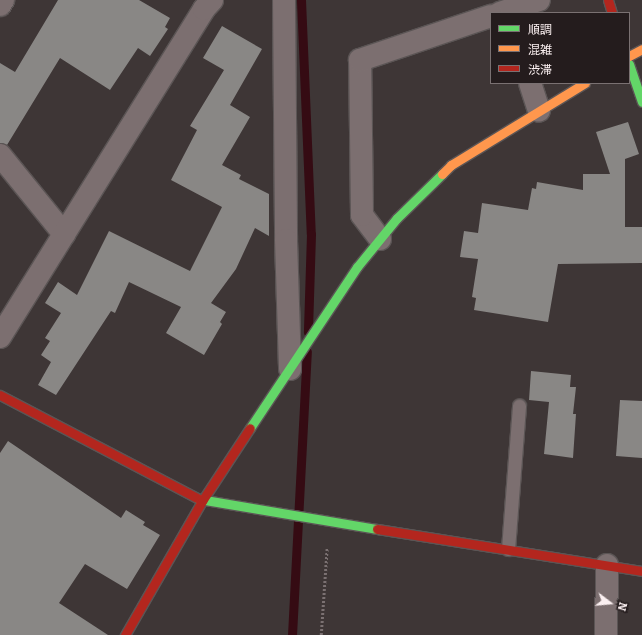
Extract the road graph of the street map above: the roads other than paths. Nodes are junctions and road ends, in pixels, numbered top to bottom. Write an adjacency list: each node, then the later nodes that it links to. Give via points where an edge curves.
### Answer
1 (3, 0): 6 (street)
2 (284, 0): 21 (street)
3 (539, 0): 7 (street)
4 (608, 0): 8 (street)
5 (202, 3): 18 (street)
6 (0, 5)
7 (501, 11)
8 (612, 12)
9 (490, 15): 19 (street, via 360,60 362,215)
10 (642, 48): 11 (street)
11 (630, 55)
12 (630, 67): 15 (street)
13 (530, 84): 16 (street)
14 (582, 84): 16 (street)
15 (642, 102)
16 (539, 111): 19 (street, via 451,165 397,218)
17 (0, 155): 18 (street)
18 (64, 234): 20 (street)
19 (380, 239): 21 (street, via 356,267)
20 (0, 337)
21 (290, 369): 24 (street)
22 (0, 395): 24 (street)
23 (519, 405): 25 (lane)
24 (202, 500): 25 (street); 28 (street)
25 (508, 549): 26 (street)
26 (607, 565): 27 (street); 29 (street)
27 (642, 571)
28 (125, 635)
29 (606, 635)

